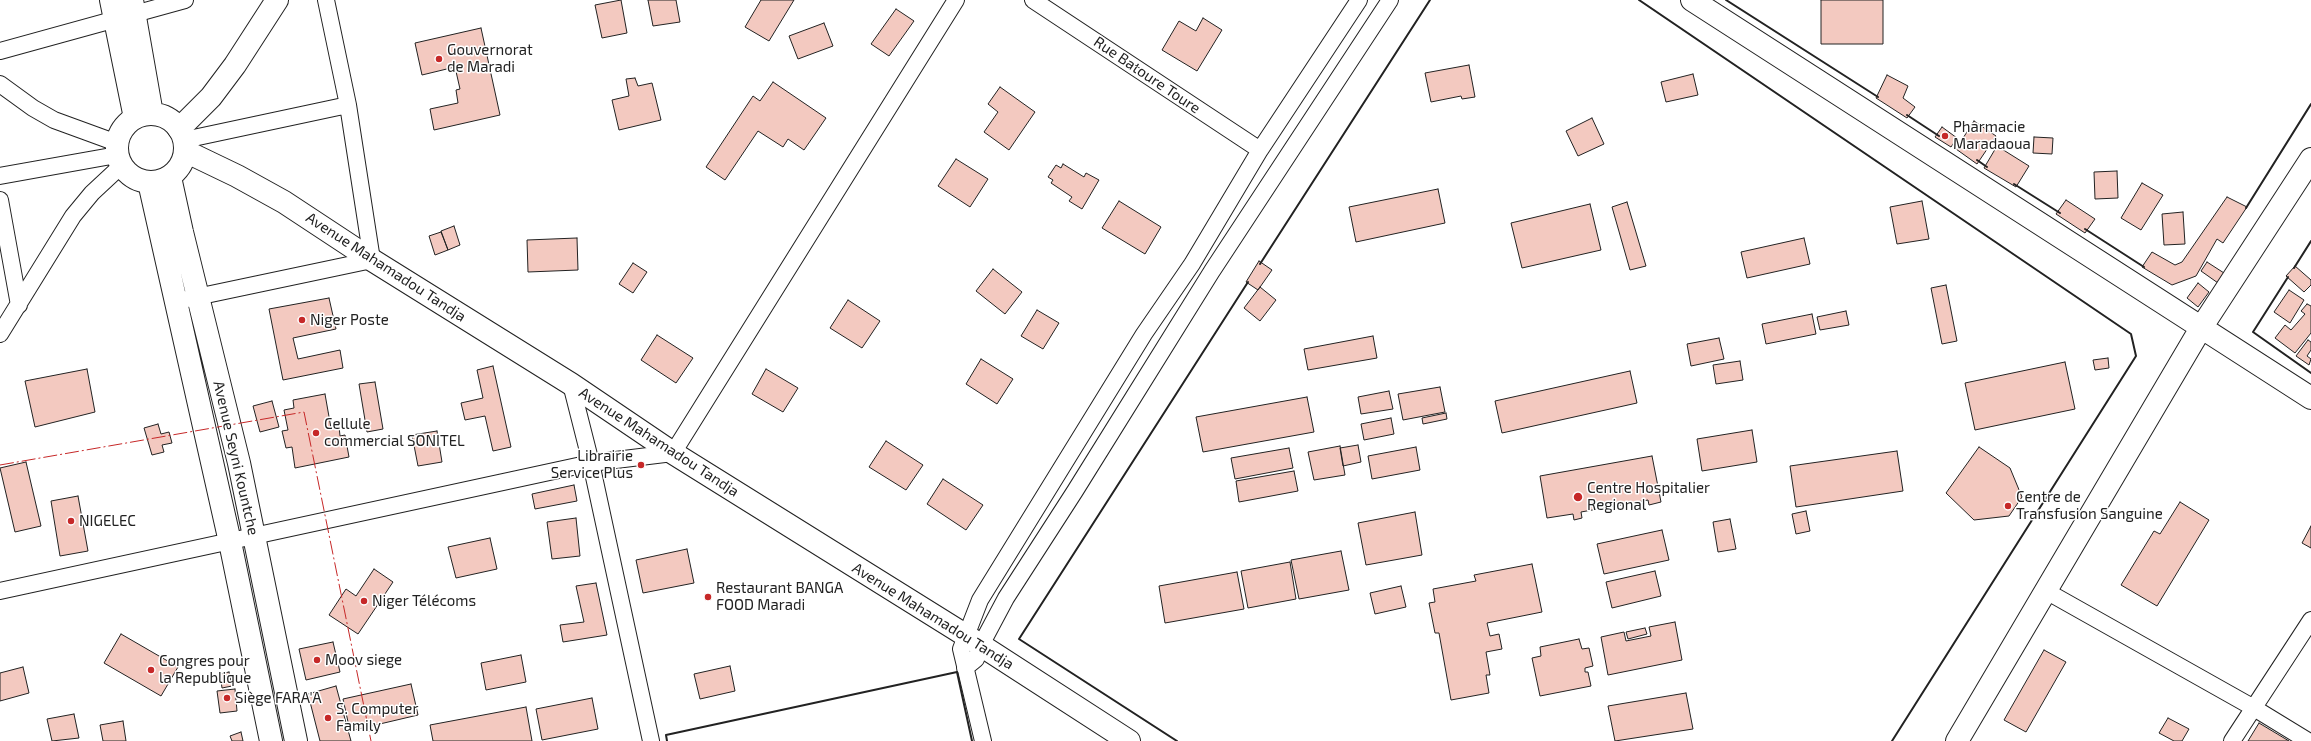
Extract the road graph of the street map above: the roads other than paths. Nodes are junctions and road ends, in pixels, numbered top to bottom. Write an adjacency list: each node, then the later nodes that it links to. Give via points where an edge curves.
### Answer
1 (185, 0): 9 (street)
2 (277, 0): 14 (main road)
3 (326, 0): 12 (street)
4 (956, 0): 30 (street)
5 (1033, 0): 15 (street, Rue Batoure Toure)
6 (1359, 0): 15 (street)
7 (1390, 0): 33 (street, via 1212,271)
8 (1692, 0): 26 (main road)
9 (123, 8): 10 (street); 13 (main road)
10 (0, 51)
11 (0, 84): 16 (street, via 33,108)
12 (348, 105): 14 (street); 22 (street)
13 (143, 116): 14 (main road, via 170,120); 16 (main road, via 120,132)
14 (183, 140): 19 (main road, via 180,166); 22 (main road, Avenue Mahamadou Tandja)
15 (1260, 150): 32 (street, via 1192,264 1144,334)
16 (118, 155): 18 (street); 20 (main road, via 129,175 140,181); 25 (street, via 73,216)
17 (2311, 159): 26 (main road)
18 (0, 176)
19 (170, 177): 20 (main road, via 158,182); 23 (main road, Avenue Seyni Kountche)
20 (149, 182): 24 (main road, Avenue Seyni Kountche)
21 (0, 200): 25 (street)
22 (372, 260): 23 (street); 28 (main road, Avenue Mahamadou Tandja)
23 (198, 296): 24 (street); 34 (main road, Avenue Seyni Kountche)
24 (176, 301): 35 (main road, Avenue Seyni Kountche)
25 (19, 305): 27 (street)
26 (2201, 328): 29 (main road); 37 (main road)
27 (0, 334)
28 (571, 384): 30 (main road, Avenue Mahamadou Tandja); 31 (street)
29 (2311, 398)
30 (673, 453): 31 (street); 39 (main road, Avenue Mahamadou Tandja)
31 (592, 463): 34 (street); 43 (street)
32 (1055, 477): 33 (street); 39 (street, via 980,600)
33 (1075, 491): 39 (street, via 1006,598)
34 (254, 535): 35 (street); 42 (main road, Avenue Seyni Kountche)
35 (230, 542): 36 (street); 41 (main road, Avenue Seyni Kountche)
36 (0, 591)
37 (2046, 591): 40 (street); 46 (main road)
38 (2311, 620): 40 (street)
39 (973, 640): 44 (street, via 961,649); 45 (main road, Avenue Mahamadou Tandja)
40 (2254, 708): 47 (street); 48 (street)
41 (271, 741)
42 (296, 741)
43 (651, 741)
44 (983, 741)
45 (1129, 741)
46 (1957, 741)
47 (2232, 741)
48 (2308, 741)

